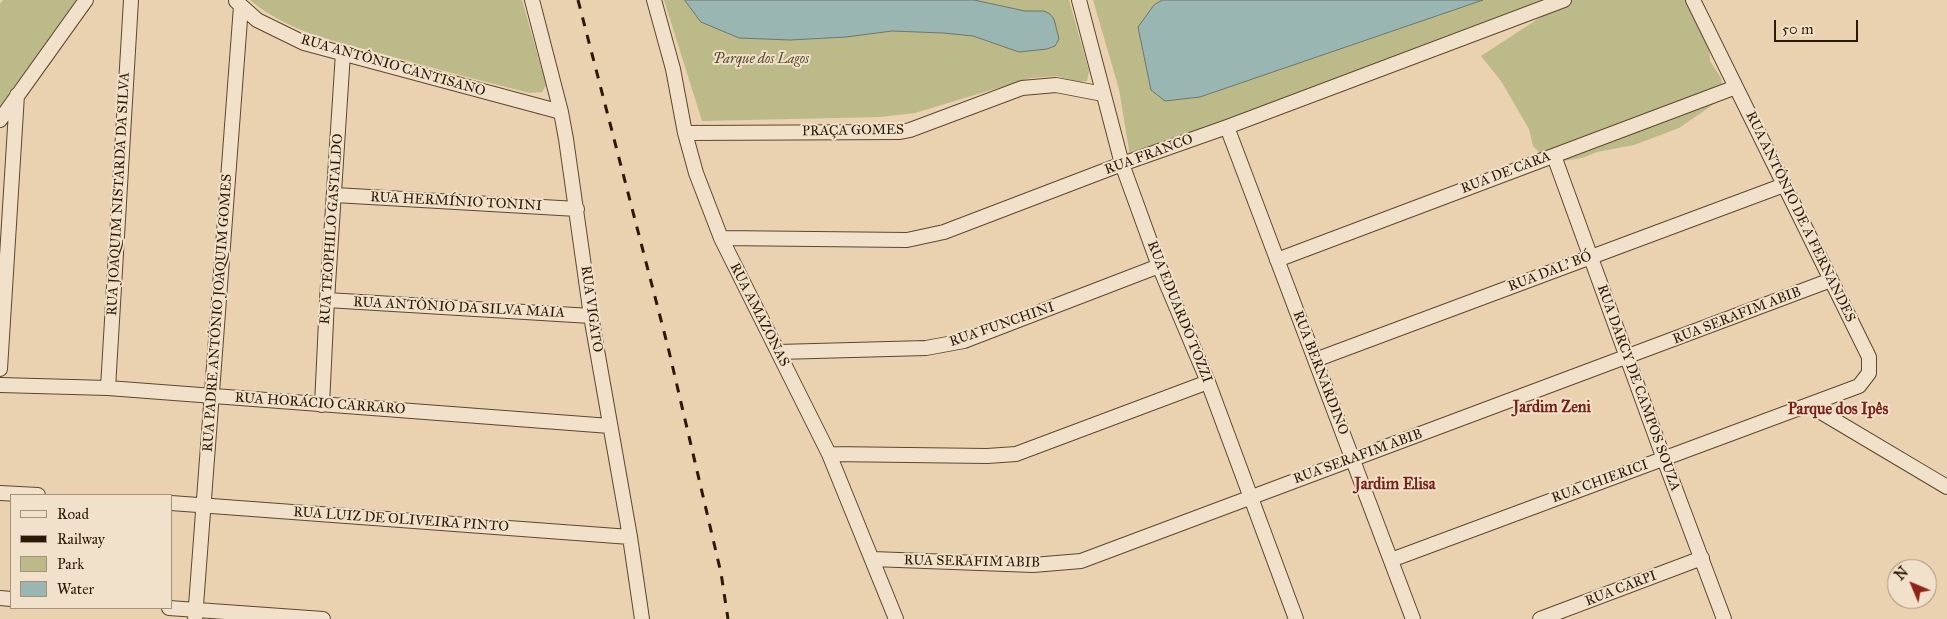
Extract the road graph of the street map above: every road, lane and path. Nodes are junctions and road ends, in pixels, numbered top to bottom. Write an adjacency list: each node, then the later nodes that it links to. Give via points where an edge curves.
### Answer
1 (86, 0): 12 (street)
2 (131, 0): 37 (street, RUA JOAQUIM NISTARDA DA SILVA)
3 (532, 0): 13 (street, RUA VIGATO)
4 (654, 0): 16 (street, RUA AMAZONAS, via 673,69)
5 (1079, 0): 11 (street, RUA EDUARDO TOZZI)
6 (1564, 0): 15 (street, RUA FRANCO)
7 (1693, 0): 10 (street, RUA ANTÔNIO DE A FERNANDES)
8 (238, 3): 9 (street, RUA ANTÔNIO CANTISANO, via 257,20 282,33 304,43); 38 (street, RUA PADRE ANTÔNIO JOAQUIM GOMES)
9 (343, 53): 13 (street, RUA ANTÔNIO CANTISANO); 22 (street, RUA TEOPHILO GASTALDO)
10 (1736, 87): 18 (street, RUA DE CARA); 21 (street, RUA ANTÔNIO DE A FERNANDES)
11 (1102, 94): 16 (street, PRAÇA GOMES, via 1056,85 1022,88 900,132); 20 (street, RUA EDUARDO TOZZI)
12 (17, 95): 14 (street); 19 (street)
13 (561, 112): 23 (street, RUA VIGATO)
14 (0, 120)
15 (1227, 127): 20 (street, RUA FRANCO); 26 (street, RUA BERNARDINO)
16 (685, 133): 24 (street, RUA AMAZONAS)
17 (0, 147): 19 (street)
18 (1554, 156): 25 (street, RUA DARCY DE CAMPOS SOUZA); 26 (street, RUA DE CARA)
19 (13, 157): 34 (street)
20 (1122, 164): 24 (street, RUA FRANCO, via 944,232 907,240); 27 (street, RUA EDUARDO TOZZI)
21 (1784, 185): 25 (street, RUA DAL' BÓ); 28 (street, RUA ANTÔNIO DE A FERNANDES)
22 (335, 195): 23 (street, RUA HERMÍNIO TONINI); 29 (street, RUA TEOPHILO GASTALDO)
23 (577, 209): 30 (street, RUA VIGATO)
24 (720, 238): 31 (street, RUA AMAZONAS)
25 (1591, 257): 32 (street, RUA DARCY DE CAMPOS SOUZA); 33 (street, RUA DAL' BÓ)
26 (1277, 260): 33 (street, RUA BERNARDINO)
27 (1159, 266): 31 (street, RUA FUNCHINI, via 964,341 926,348); 35 (street, RUA EDUARDO TOZZI)
28 (1831, 280): 32 (street, RUA SERAFIM ABIB); 39 (street, RUA ANTÔNIO DE A FERNANDES, via 1869,358 1869,373 1859,386)
29 (327, 300): 30 (street, RUA ANTÔNIO DA SILVA MAIA); 40 (street, RUA TEOPHILO GASTALDO)
30 (591, 316): 41 (street, RUA VIGATO)
31 (778, 352): 42 (street, RUA AMAZONAS)
32 (1627, 357): 43 (street, RUA SERAFIM ABIB); 44 (street, RUA DARCY DE CAMPOS SOUZA)
33 (1315, 360): 43 (street, RUA BERNARDINO)
34 (0, 370)
35 (1208, 382): 42 (street, via 1016,454); 48 (street, RUA EDUARDO TOZZI)
36 (0, 385): 37 (street, RUA HORÁCIO CARRARO)
37 (108, 388): 38 (street, RUA HORÁCIO CARRARO)
38 (212, 396): 40 (street, RUA HORÁCIO CARRARO); 50 (street, RUA PADRE ANTÔNIO JOAQUIM GOMES)
39 (1809, 404): 44 (street, RUA CHIERICI); 45 (street)
40 (322, 405): 41 (street, RUA HORÁCIO CARRARO)
41 (610, 426): 51 (street, RUA VIGATO)
42 (829, 454): 53 (street, RUA AMAZONAS)
43 (1353, 459): 48 (street, RUA SERAFIM ABIB); 54 (street, RUA BERNARDINO)
44 (1664, 459): 52 (street, RUA DARCY DE CAMPOS SOUZA); 54 (street, RUA CHIERICI)
45 (1947, 487)
46 (0, 493): 47 (street)
47 (19, 494)
48 (1251, 497): 53 (street, RUA SERAFIM ABIB, via 1081,561 1033,565); 57 (street, RUA EDUARDO TOZZI)
49 (172, 504): 50 (street, RUA LUIZ DE OLIVEIRA PINTO)
50 (204, 506): 51 (street, RUA LUIZ DE OLIVEIRA PINTO); 56 (street, RUA PADRE ANTÔNIO JOAQUIM GOMES)
51 (630, 537): 59 (street, RUA VIGATO)
52 (1702, 558): 62 (street, RUA CARPI); 63 (street, RUA DARCY DE CAMPOS SOUZA)
53 (872, 559): 60 (street, RUA AMAZONAS)
54 (1391, 560): 61 (street, RUA BERNARDINO)
55 (172, 609): 56 (street)
56 (196, 614): 58 (street)
57 (1291, 617)
58 (324, 619)
59 (642, 619)
60 (896, 619)
61 (1413, 619)
62 (1540, 619)
63 (1724, 619)

